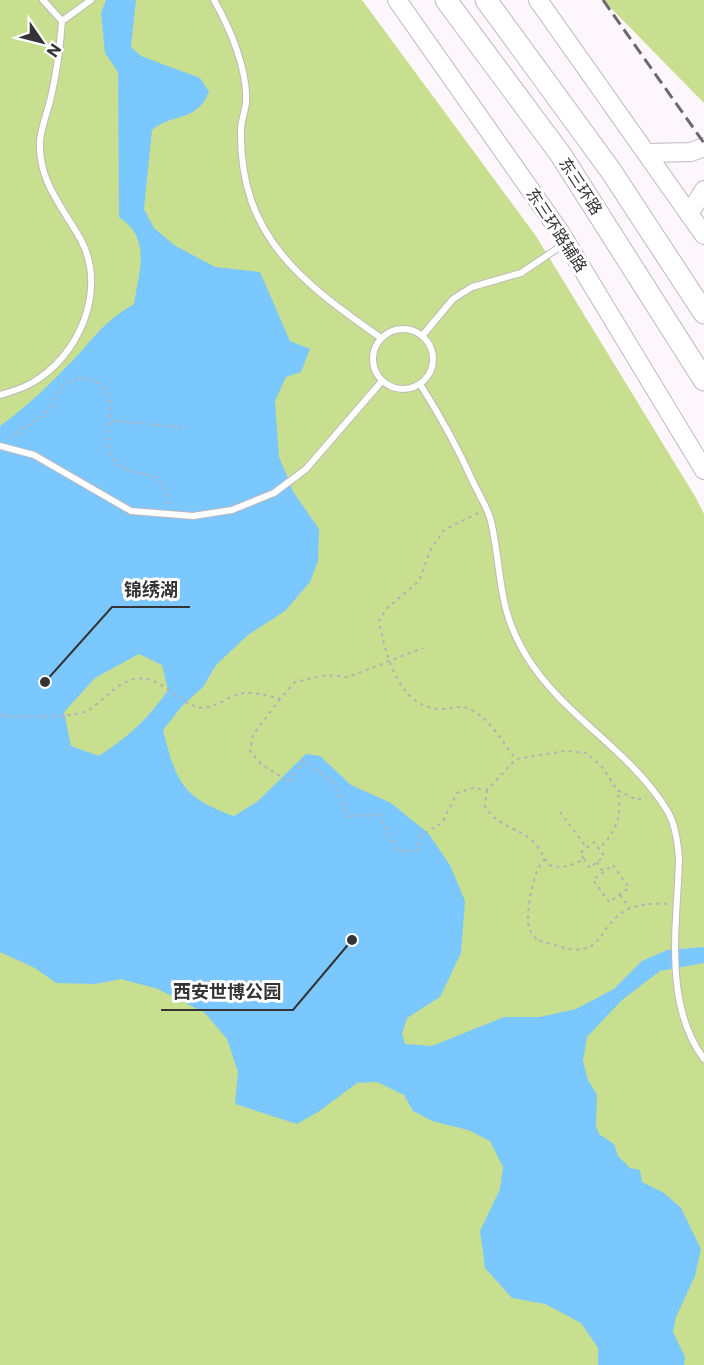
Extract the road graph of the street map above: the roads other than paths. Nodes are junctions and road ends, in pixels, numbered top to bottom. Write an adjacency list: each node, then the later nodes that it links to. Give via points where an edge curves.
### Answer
1 (43, 0): 8 (lane)
2 (91, 0): 8 (lane)
3 (214, 0): 17 (lane, via 226,20 242,72 246,102 241,129 247,183 262,229 302,279)
4 (397, 0): 14 (main road, 东三环路辅路)
5 (446, 0): 18 (highway, 东三环路, via 561,155)
6 (486, 0): 15 (highway, 东三环路, via 611,171)
7 (538, 0): 10 (main road)
8 (62, 21): 21 (lane, via 59,60 40,141 46,185 90,263 88,313 58,361 30,384)
9 (704, 147): 10 (main road, via 691,152)
10 (647, 153): 12 (main road)
11 (704, 190): 12 (main road)
12 (689, 214): 13 (main road)
13 (704, 235)
14 (567, 242): 16 (lane, via 521,273 472,287 453,299); 23 (main road, 东三环路辅路)
15 (704, 313)
16 (422, 336): 17 (lane, via 404,329); 20 (lane, via 429,343 433,363)
17 (381, 338): 19 (lane, via 372,361)
18 (704, 380)
19 (382, 381): 20 (lane, via 397,389); 22 (lane, via 306,469 274,493 232,510 194,516 132,511 34,455)
20 (420, 384): 24 (lane, via 454,437 491,519 501,597 527,657 553,692 621,755 669,813 678,841 679,1005 685,1026)
21 (0, 395)
22 (3, 447)
23 (704, 470)
24 (704, 1059)

